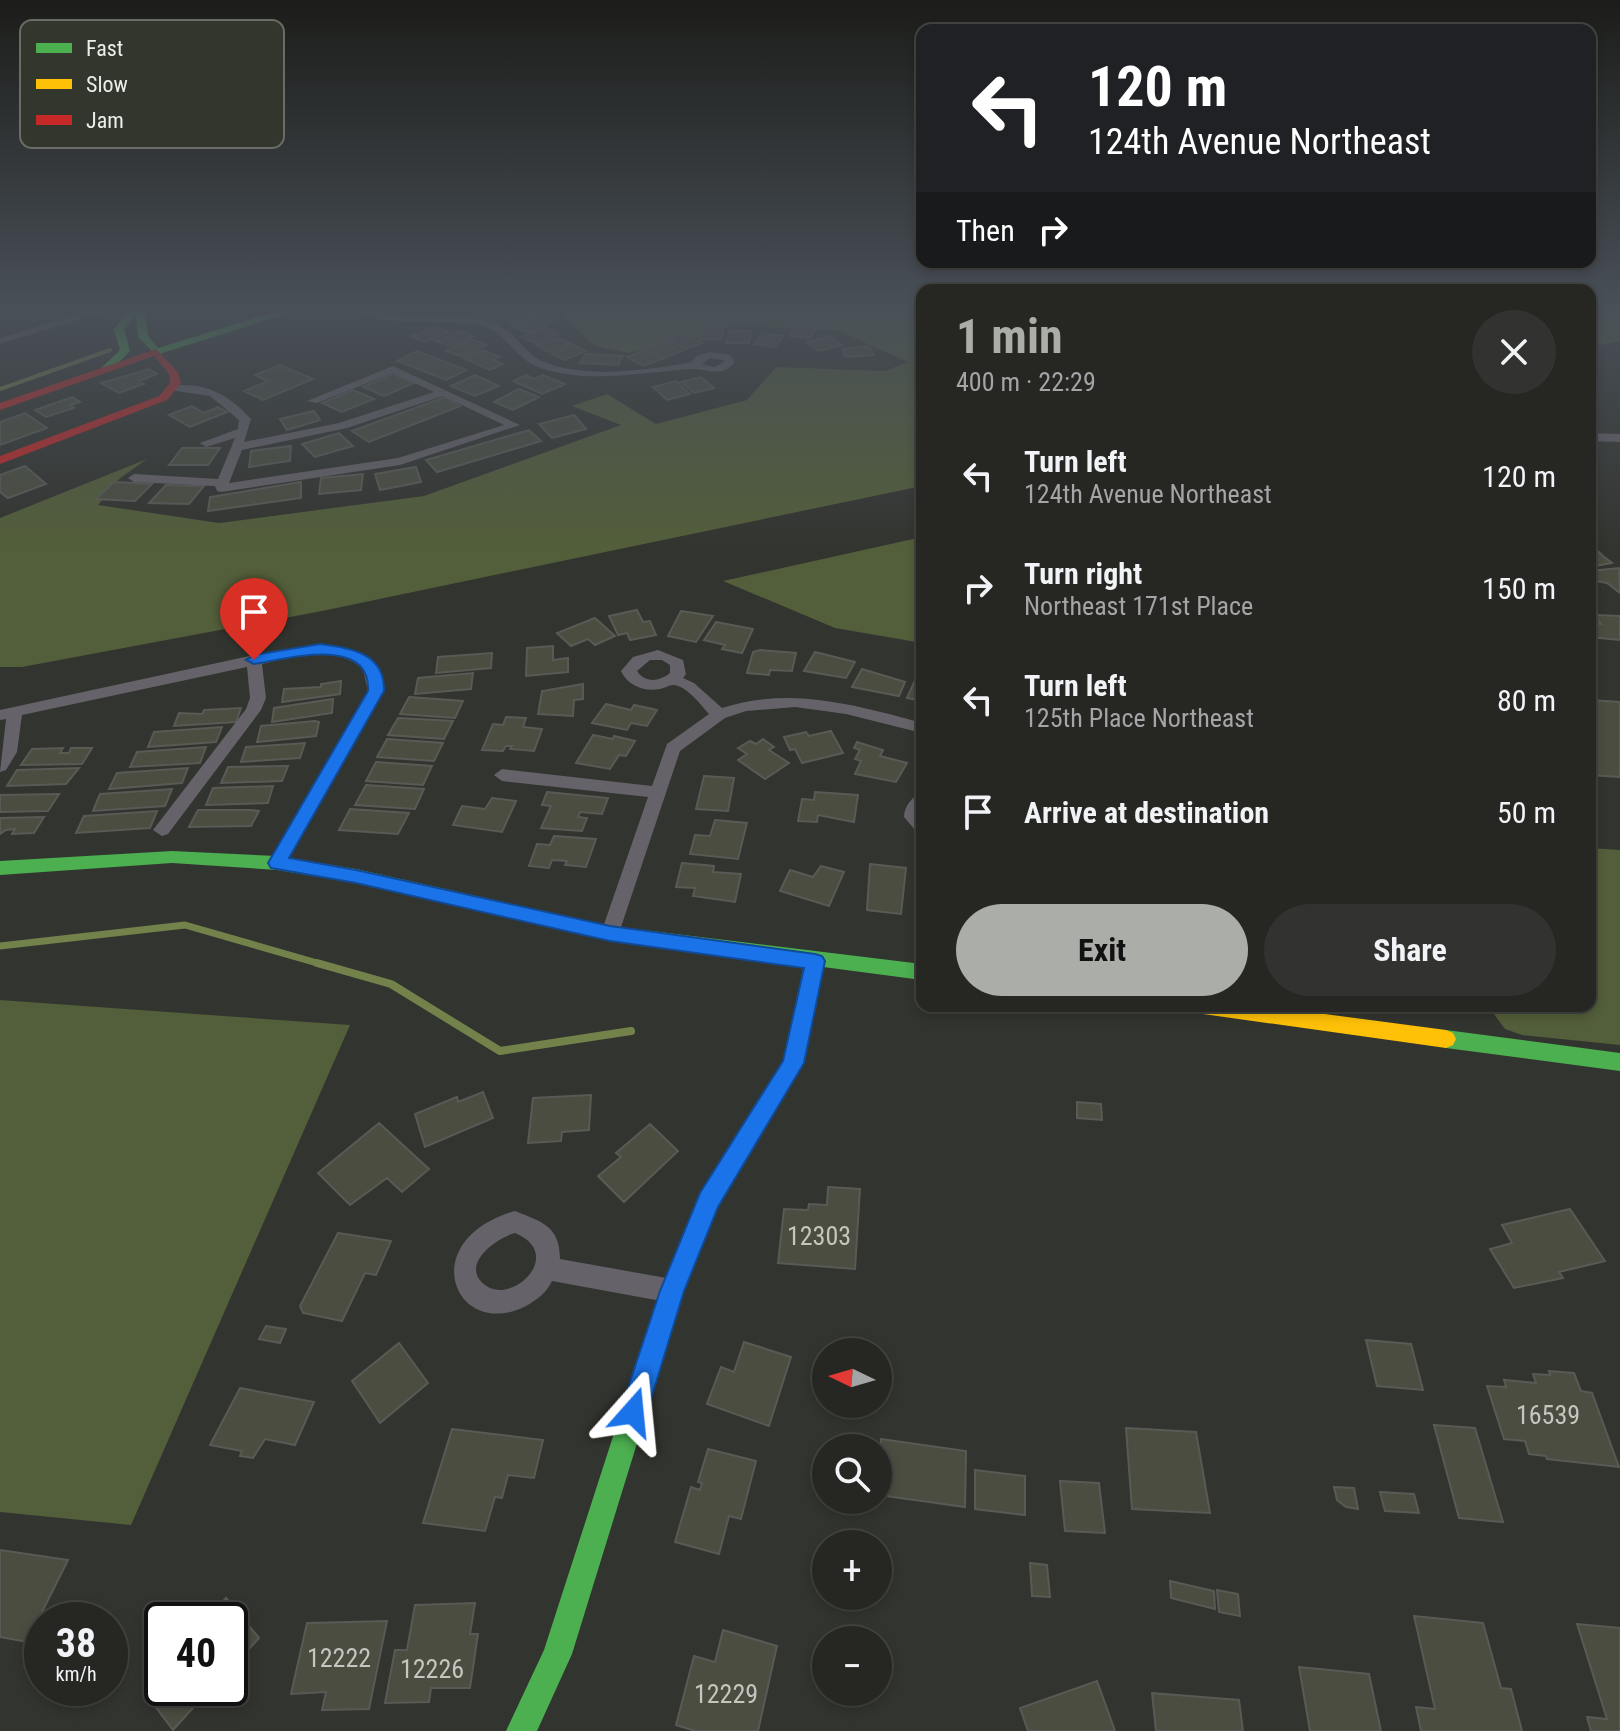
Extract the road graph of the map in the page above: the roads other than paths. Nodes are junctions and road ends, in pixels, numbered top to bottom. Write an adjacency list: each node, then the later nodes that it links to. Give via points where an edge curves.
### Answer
1 (57, 387): 7 (street)
2 (349, 387): 6 (street)
3 (432, 387): 5 (street)
4 (174, 388): 8 (street, via 203,387 227,401 245,419); 13 (street, via 163,398)
5 (444, 392): 12 (street, via 341,429); 15 (street, via 514,425 400,461)
6 (313, 401)
7 (0, 407)
8 (243, 431): 11 (street); 12 (street)
9 (1596, 437): 10 (street)
10 (1620, 438)
11 (206, 443)
12 (238, 447): 15 (street)
13 (0, 460)
14 (134, 478): 15 (street)
15 (221, 485)
16 (254, 660): 18 (street); 24 (street, via 258,698 253,710); 25 (street, via 320,649 342,651 365,661 376,676 376,691)
17 (673, 679): 19 (street, via 689,686)
18 (7, 713): 21 (street, via 9,752)
19 (719, 714): 20 (street, via 740,705 805,701); 23 (street, via 673,748)
20 (916, 727)
21 (0, 766)
22 (502, 775): 23 (street)
23 (657, 792): 27 (street)
24 (162, 830)
25 (277, 863): 26 (street, via 172,857); 27 (street)
26 (0, 868)
27 (610, 933): 28 (street)
28 (815, 961): 29 (street); 33 (street, via 793,1063 708,1201)
29 (916, 971)
30 (1248, 1012): 31 (street)
31 (1620, 1062)
32 (547, 1268): 33 (street)
33 (672, 1291): 34 (street, via 557,1654)
34 (521, 1731)

